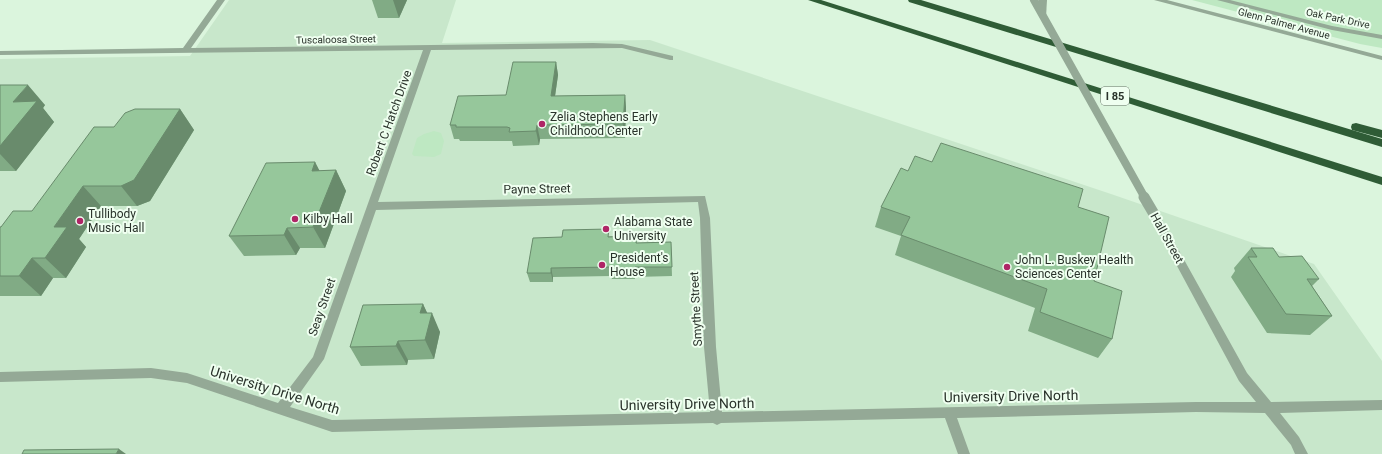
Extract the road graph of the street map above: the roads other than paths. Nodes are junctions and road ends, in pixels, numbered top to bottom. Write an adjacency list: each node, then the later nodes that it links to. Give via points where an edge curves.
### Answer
1 (221, 0): 11 (street)
2 (812, 0): 18 (highway, I 85)
3 (912, 0): 15 (highway)
4 (1034, 0): 8 (street, Hall Street, bridge)
5 (1044, 0): 8 (street)
6 (1158, 0): 14 (street, Glenn Palmer Avenue)
7 (1221, 0): 9 (street, Oak Park Drive, via 1332,28)
8 (1043, 15): 23 (street, Hall Street, bridge, via 1243,377)
9 (1382, 37)
10 (428, 48): 11 (street, Tuscaloosa Street); 13 (street, Tuscaloosa Street, via 615,46); 20 (street, Robert C Hatch Drive)
11 (186, 50): 12 (street, Tuscaloosa Street)
12 (0, 53)
13 (670, 58)
14 (1382, 58)
15 (1206, 89): 16 (highway); 17 (highway)
16 (1382, 134)
17 (1382, 143)
18 (1382, 182)
19 (702, 198): 20 (street, Payne Street); 26 (street, Smythe Street, via 710,347)
20 (372, 206): 24 (street, Seay Street, via 318,359)
21 (0, 377): 24 (street, University Drive North, via 151,373 187,378)
22 (1382, 405): 23 (street, University Drive North)
23 (1267, 408): 25 (street, University Drive North); 28 (street, Hall Street, via 1295,441)
24 (282, 409): 26 (street, University Drive North, via 332,426)
25 (949, 412): 26 (street, University Drive North); 27 (street)
26 (717, 419)
27 (964, 454)
28 (1302, 454)

